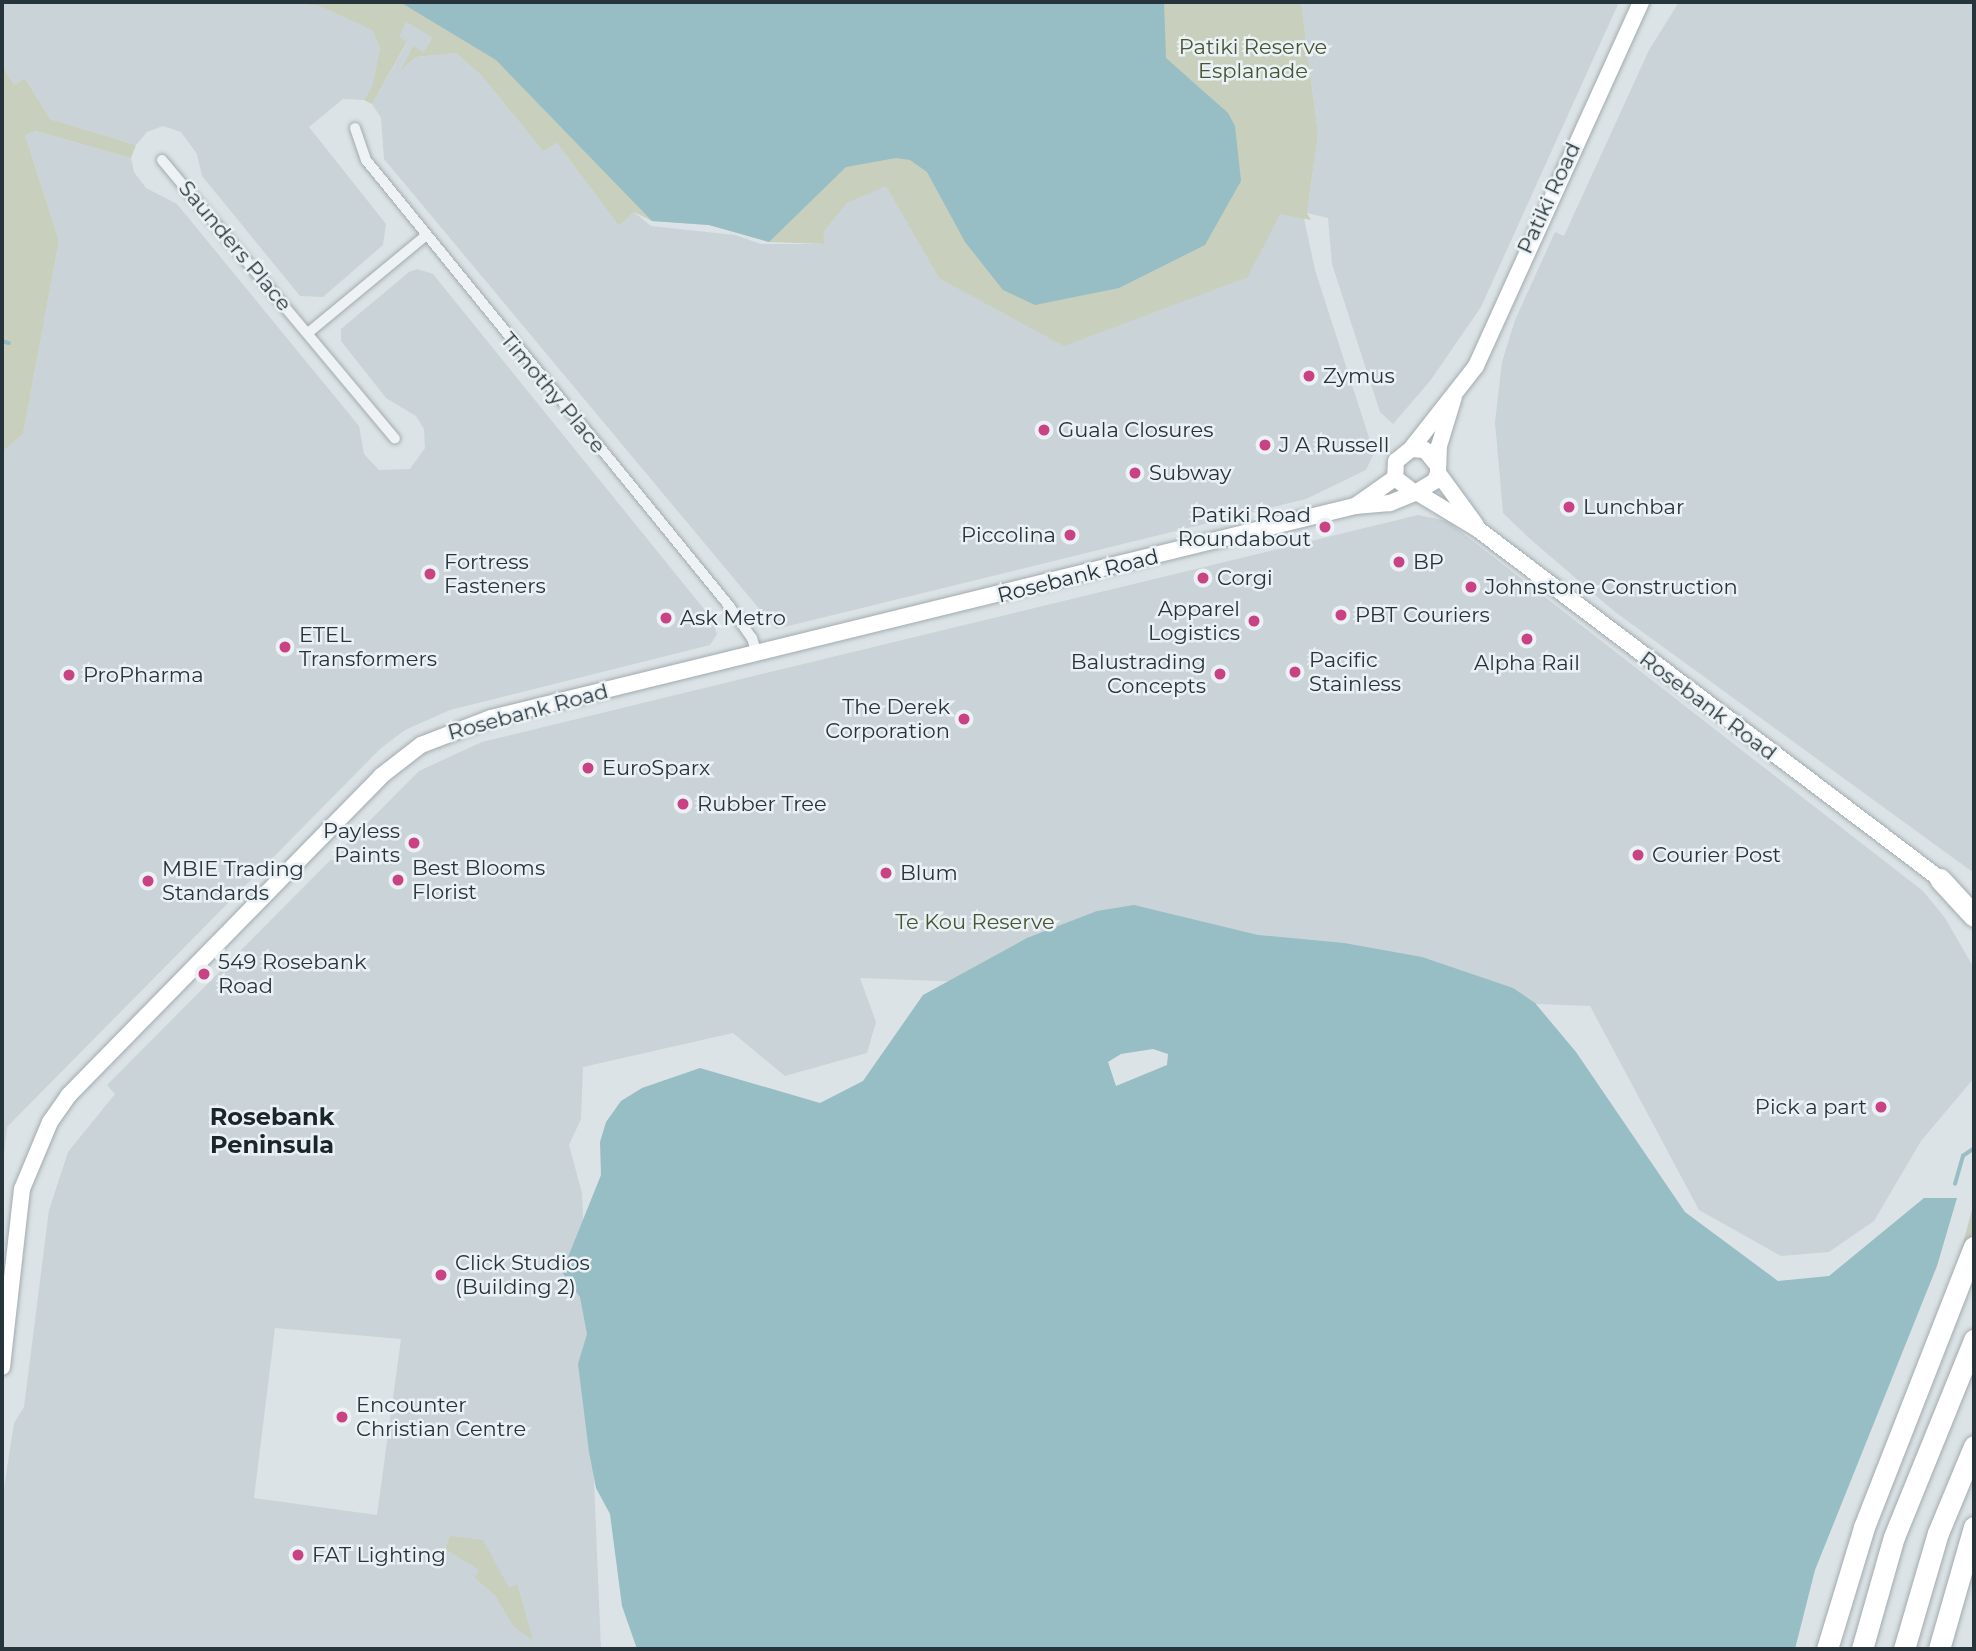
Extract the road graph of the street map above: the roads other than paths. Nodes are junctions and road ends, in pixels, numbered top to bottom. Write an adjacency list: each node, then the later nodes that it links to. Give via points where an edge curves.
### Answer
1 (1641, 2): 6 (main road, Patiki Road, via 1476,366)
2 (355, 128): 4 (street, Timothy Place, via 366,160)
3 (162, 160): 5 (street, Saunders Place)
4 (424, 237): 5 (street); 14 (street, Timothy Place, via 730,607 752,638)
5 (307, 333): 7 (street, Saunders Place)
6 (1456, 392): 8 (main road, Patiki Road); 9 (main road, Patiki Road, via 1438,446)
7 (395, 439)
8 (1410, 449): 9 (main road, via 1424,450); 10 (main road, via 1396,461)
9 (1438, 470): 11 (main road, via 1429,488); 13 (main road, Rosebank Road)
10 (1395, 478): 11 (main road, via 1406,491); 12 (main road, Rosebank Road)
11 (1416, 493): 12 (main road, Rosebank Road, via 1390,503); 13 (main road, Rosebank Road)
12 (1355, 506): 14 (main road, Rosebank Road)
13 (1479, 530): 15 (main road, Rosebank Road)
14 (757, 654): 20 (main road, Rosebank Road, via 468,725 421,745 389,769 69,1095 51,1122 22,1189)
15 (1940, 879): 16 (highway); 17 (highway)
16 (1974, 900)
17 (1974, 916)
18 (1974, 1247): 23 (highway, via 1864,1527)
19 (1974, 1340): 24 (highway, via 1894,1537)
20 (2, 1367)
21 (1974, 1446): 25 (highway, via 1938,1533)
22 (1974, 1527): 26 (highway)
23 (1827, 1649)
24 (1862, 1649)
25 (1904, 1649)
26 (1940, 1649)

